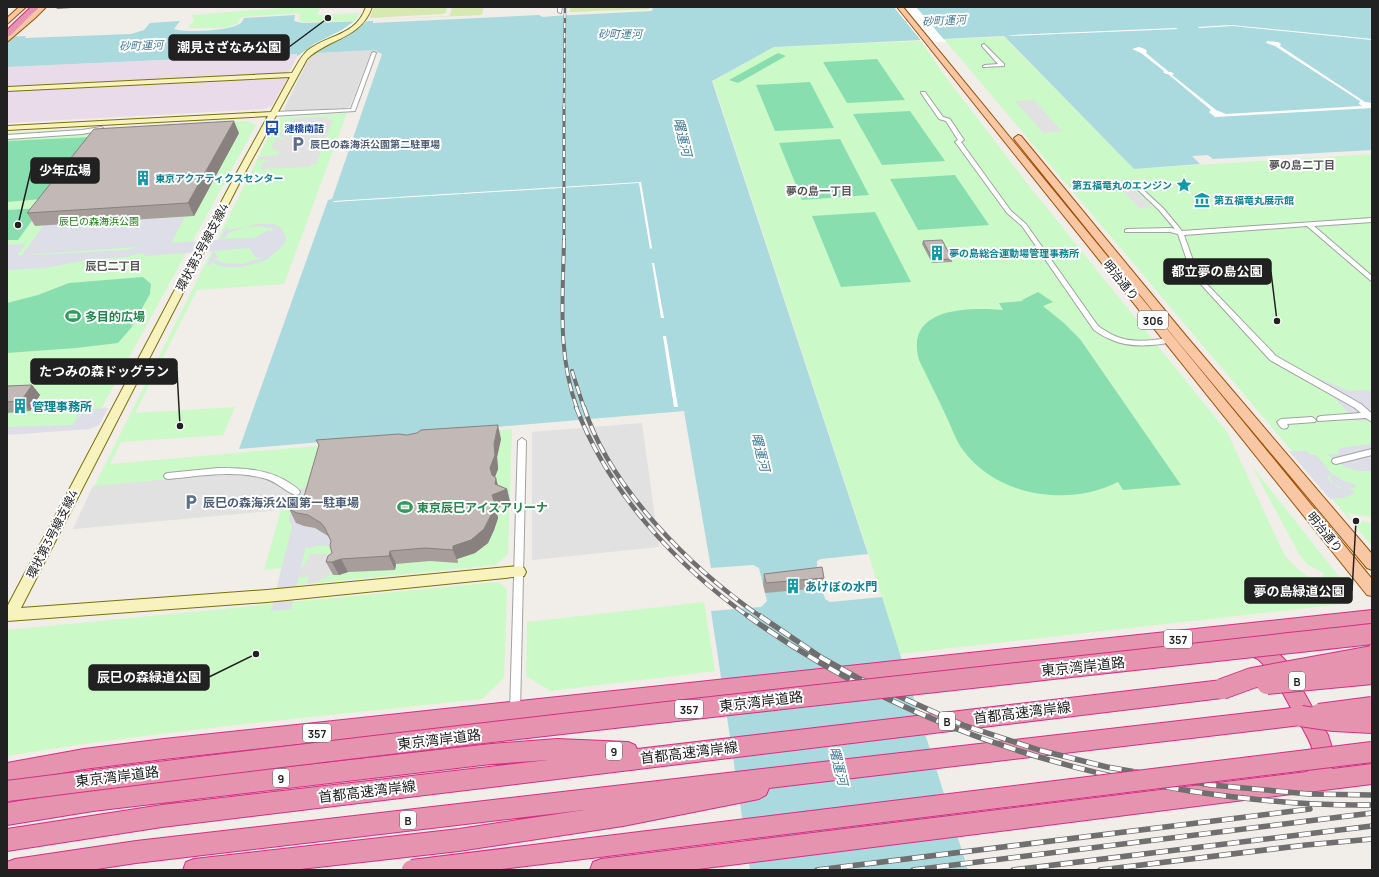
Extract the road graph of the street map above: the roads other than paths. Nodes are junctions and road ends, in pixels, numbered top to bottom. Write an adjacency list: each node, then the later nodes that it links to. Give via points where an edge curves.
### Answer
1 (23, 7): 9 (main road)
2 (28, 7): 10 (highway)
3 (35, 7): 11 (highway)
4 (43, 7): 11 (main road)
5 (368, 7): 16 (street, 環状第3号線支線4, via 354,28 304,56)
6 (900, 7): 13 (main road, 明治通り / 306)
7 (910, 7): 8 (main road)
8 (915, 13)
9 (7, 22)
10 (7, 27)
11 (8, 37)
12 (984, 45): 15 (street, via 1002,65)
13 (937, 46): 29 (main road, 明治通り / 306); 39 (main road, 明治通り / 306)
14 (374, 53): 19 (street, via 353,110)
15 (985, 66)
16 (293, 75): 17 (street); 19 (street, 環状第3号線支線4)
17 (7, 89)
18 (923, 94): 29 (street, via 941,118 948,120 961,140 958,142 1009,212 1024,225 1096,328 1113,338 1128,342)
19 (272, 114): 20 (street); 42 (street, 環状第3号線支線4)
20 (7, 128)
21 (101, 129): 22 (street)
22 (7, 137)
23 (1137, 186): 27 (street, via 1174,223)
24 (1372, 220): 25 (street)
25 (1309, 224): 27 (street); 28 (street)
26 (1127, 231): 27 (street, via 1171,230)
27 (1180, 233): 30 (street, via 1196,276 1273,358 1358,406)
28 (1372, 278)
29 (1170, 340): 41 (main road, 明治通り / 306)
30 (1371, 417): 31 (street)
31 (1321, 419)
32 (1312, 420): 33 (street, via 1281,422)
33 (1284, 426)
34 (522, 442): 40 (street)
35 (1372, 452): 36 (street)
36 (1336, 461)
37 (168, 476): 38 (street, via 223,471 248,472 280,481)
38 (296, 492)
39 (1372, 564)
40 (519, 572): 42 (street, via 266,596); 50 (street)
41 (1372, 590)
42 (8, 615)
43 (1372, 618): 45 (highway, 357)
44 (1372, 634): 59 (highway, 東京湾岸道路 / 357, bridge, via 804,696)
45 (1153, 642): 50 (highway, 357); 58 (highway, via 1179,647 1246,645 1258,649 1274,660 1322,747 1324,764)
46 (1372, 656): 48 (highway, bridge, via 1252,678)
47 (1372, 674): 48 (highway, 首都高速湾岸線 / B, bridge)
48 (1222, 689): 54 (highway, 首都高速湾岸線 / B)
49 (1372, 708): 51 (highway, B, bridge)
50 (515, 712): 55 (highway, 357, via 164,749 84,759)
51 (1301, 716): 52 (highway, bridge); 56 (highway, B)
52 (1372, 723)
53 (1372, 752): 64 (highway, bridge)
54 (672, 754): 60 (highway, 9, via 557,749 491,754 93,800); 61 (highway, 首都高速湾岸線 / B, via 162,816)
55 (7, 773)
56 (801, 774): 62 (highway, B, via 128,853); 63 (highway, via 768,786 623,815 459,840)
57 (1372, 774): 58 (highway)
58 (1312, 782): 65 (highway)
59 (7, 791)
60 (7, 814)
61 (7, 840)
62 (15, 870)
63 (194, 870)
64 (412, 870)
65 (600, 870)

